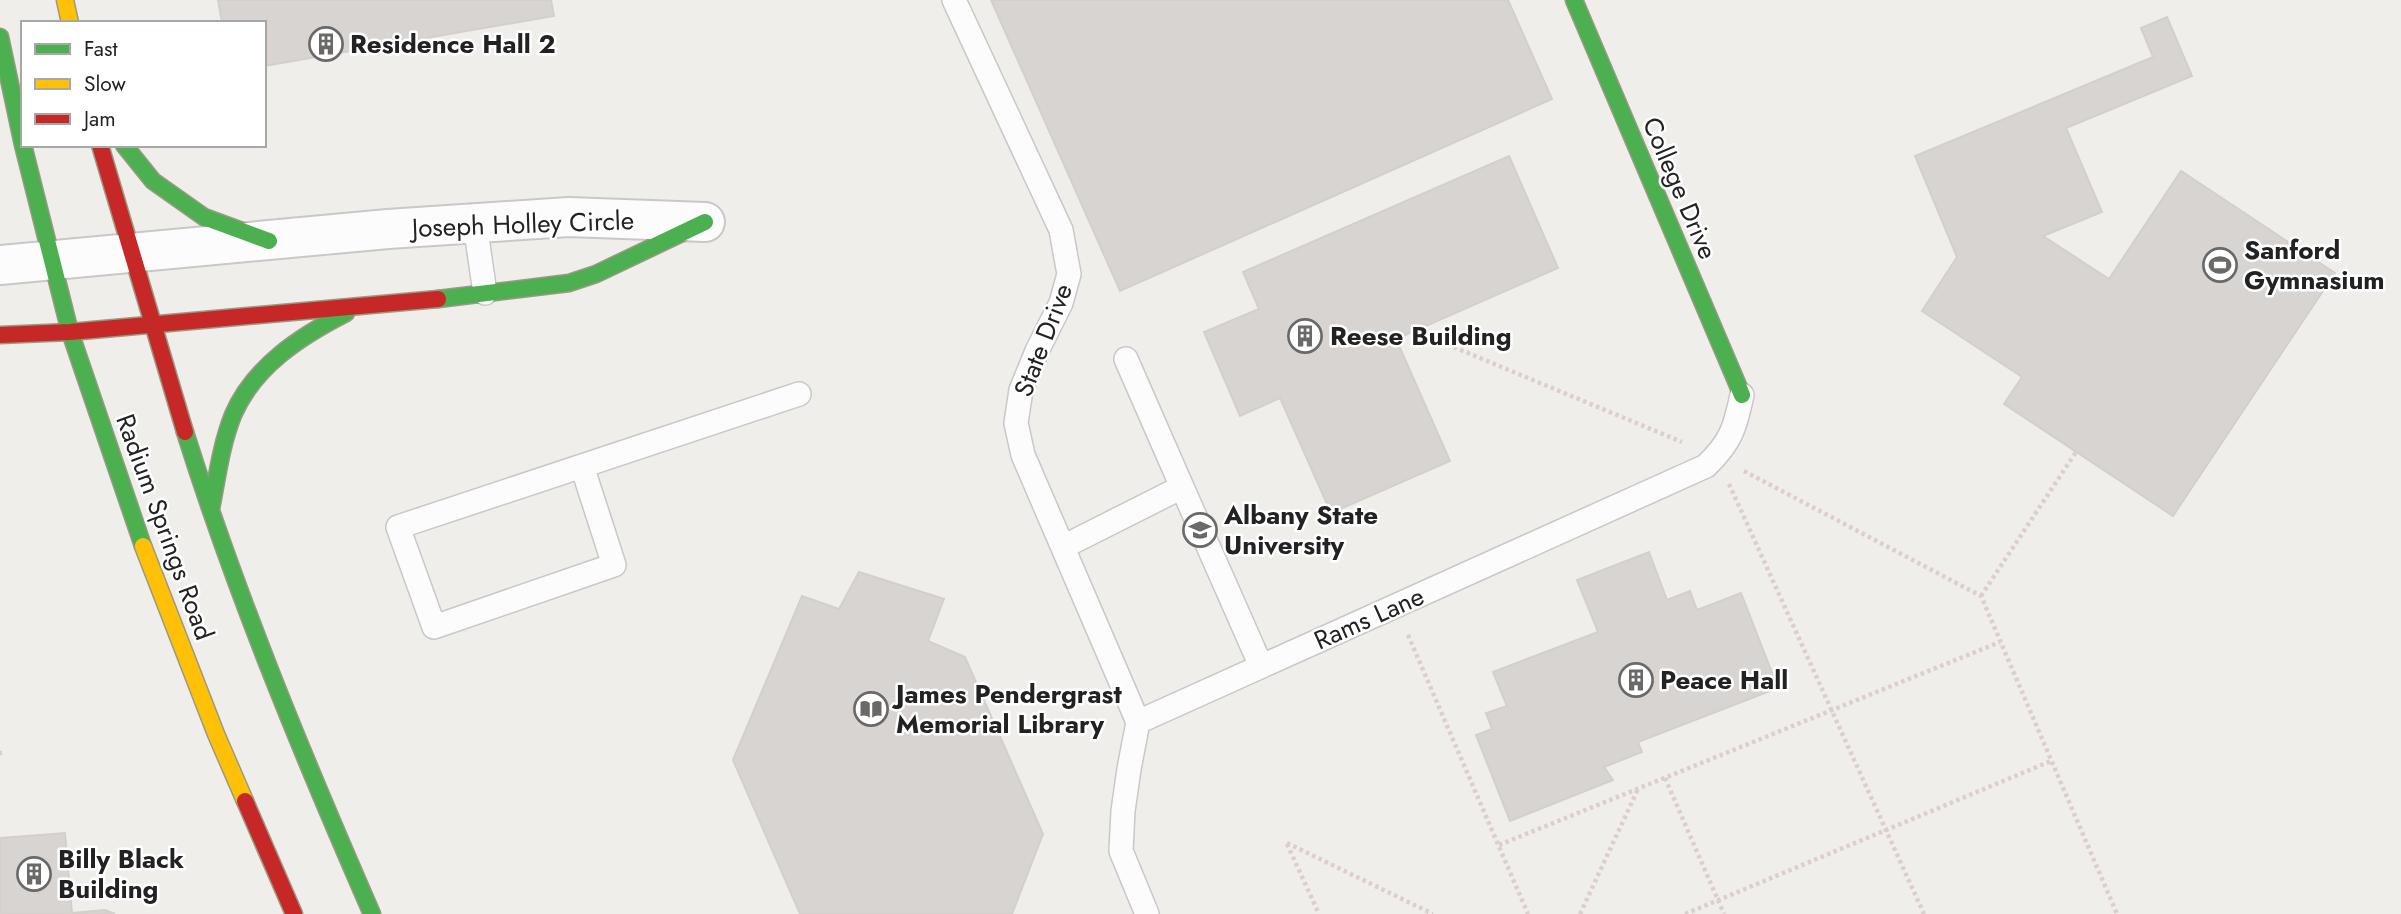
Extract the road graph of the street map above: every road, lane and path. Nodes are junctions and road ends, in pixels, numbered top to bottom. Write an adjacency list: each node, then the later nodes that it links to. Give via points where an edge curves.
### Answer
1 (65, 0): 4 (main road)
2 (954, 0): 30 (lane, State Drive, via 1061,230 1069,274 1061,303 1021,390 1016,423 1023,455)
3 (1574, 0): 24 (main road, College Drive)
4 (70, 21)
5 (0, 37): 6 (main road, Radium Springs Road)
6 (21, 136)
7 (23, 147): 14 (main road, Radium Springs Road)
8 (101, 147): 13 (main road, Radium Springs Road)
9 (126, 147): 12 (main road, via 153,181 204,217)
10 (705, 222): 11 (street, Joseph Holley Circle, via 569,217); 16 (main road, Joseph Holley Circle, via 569,283)
11 (475, 224): 12 (street, Joseph Holley Circle); 16 (lane)
12 (269, 241): 13 (street, Joseph Holley Circle)
13 (131, 252): 14 (street, Joseph Holley Circle); 18 (main road, Radium Springs Road)
14 (50, 259): 15 (street, Joseph Holley Circle); 20 (main road, Radium Springs Road)
15 (0, 265)
16 (485, 293): 17 (main road, Joseph Holley Circle)
17 (363, 305): 18 (main road, Joseph Holley Circle); 29 (main road, via 314,328 262,370 239,403 224,443)
18 (152, 323): 20 (main road, Joseph Holley Circle); 29 (main road, Radium Springs Road)
19 (1415, 331): 26 (path)
20 (71, 332): 21 (main road, Joseph Holley Circle); 43 (main road, Radium Springs Road, via 148,561)
21 (0, 335)
22 (1126, 359): 28 (lane)
23 (799, 394): 27 (lane)
24 (1742, 395): 26 (lane, Rams Lane, via 1734,431)
25 (2076, 452): 31 (path)
26 (1717, 456): 31 (path); 32 (lane, Rams Lane, via 1671,483); 35 (path)
27 (582, 467): 27 (lane, via 398,527 434,627 614,565)
28 (1182, 487): 30 (lane); 34 (lane)
29 (210, 510): 44 (main road, Radium Springs Road, via 268,667)
30 (1063, 547): 36 (lane, State Drive)
31 (1981, 596): 33 (path)
32 (1396, 606): 34 (lane, Rams Lane); 41 (path)
33 (2000, 642): 35 (path); 37 (path)
34 (1261, 667): 36 (lane, Rams Lane)
35 (1832, 710): 38 (path); 40 (path)
36 (1138, 722): 45 (lane, via 1121,851)
37 (2051, 761): 40 (path); 53 (path)
38 (1665, 778): 39 (path); 42 (path)
39 (1638, 789): 41 (path); 49 (path)
40 (1886, 829): 42 (path); 52 (path)
41 (1499, 845): 48 (path)
42 (1718, 900): 50 (path); 51 (path)
43 (294, 914)
44 (372, 914)
45 (1147, 914)
46 (1319, 914): 47 (path, via 1287,843)
47 (1433, 914)
48 (1528, 914)
49 (1580, 914)
50 (1685, 914)
51 (1724, 914)
52 (1924, 914)
53 (2117, 914)

